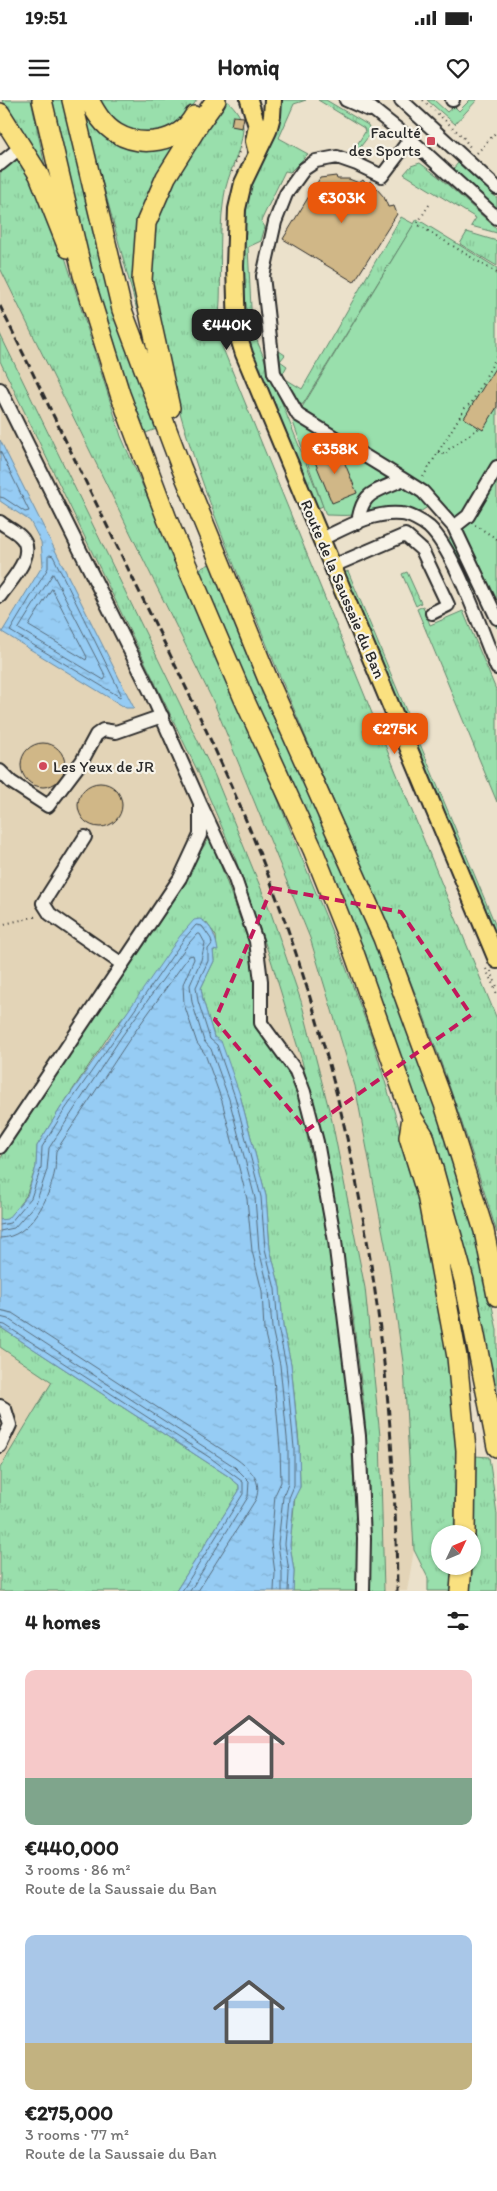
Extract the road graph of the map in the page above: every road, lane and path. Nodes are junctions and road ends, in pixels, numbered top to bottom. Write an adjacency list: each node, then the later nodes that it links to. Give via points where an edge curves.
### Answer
1 (42, 100): 23 (highway)
2 (72, 100): 28 (highway, via 122,310)
3 (89, 100): 4 (highway, via 97,116 116,133 138,141 160,141 177,134 192,120)
4 (203, 100)
5 (216, 100): 28 (highway, via 166,177 146,223 142,280 166,396 182,451)
6 (249, 100): 17 (main road, Route de la Saussaie du Ban, via 257,126)
7 (273, 100): 17 (main road, Route de la Saussaie du Ban, via 268,131)
8 (346, 100): 13 (street)
9 (361, 100): 13 (street)
10 (401, 100): 19 (street)
11 (423, 100): 14 (path, via 463,136 477,154)
12 (0, 113): 16 (highway)
13 (375, 113): 15 (street)
14 (497, 131)
15 (410, 139): 21 (street); 30 (street, via 382,176 357,164 325,155 304,169 286,194 275,222 263,276 274,373 298,415)
16 (22, 146): 18 (street); 23 (highway, via 39,175 71,257)
17 (256, 152): 36 (main road, Route de la Saussaie du Ban, via 236,209 237,332)
18 (0, 164)
19 (497, 188)
20 (429, 205): 22 (path, via 417,224)
21 (497, 218)
22 (497, 273)
23 (83, 275): 51 (highway, via 120,394 167,519 313,850 353,950)
24 (497, 356): 27 (path, via 472,402)
25 (0, 389): 43 (street)
26 (479, 428): 27 (path, via 449,449 446,455)
27 (438, 452): 31 (path)
28 (181, 467): 53 (highway, via 269,682 386,947 444,1104 484,1232)
29 (497, 467): 35 (street, via 468,516)
30 (401, 478): 33 (street, via 365,497); 35 (street, via 423,492)
31 (423, 478)
32 (0, 522): 39 (street, via 20,536 26,544 27,555)
33 (358, 523): 36 (street); 42 (street, via 375,515 403,514 429,527 457,572)
34 (473, 524): 37 (path)
35 (454, 527): 41 (street)
36 (322, 539): 38 (main road, Route de la Saussaie du Ban)
37 (497, 539)
38 (333, 566): 40 (street, via 404,535 422,550 448,606); 49 (main road, Route de la Saussaie du Ban)
39 (0, 596)
40 (432, 613)
41 (497, 618)
42 (497, 668)
43 (162, 716): 44 (street, via 116,732 103,730 96,735 82,761 48,806); 45 (street)
44 (0, 771)
45 (200, 803): 50 (street, via 200,835 180,878); 59 (street, via 234,876 256,941 261,1023 296,1071 317,1142 336,1241 359,1436)
46 (85, 837): 47 (street, via 46,896 43,903)
47 (50, 914): 48 (path); 50 (street)
48 (0, 925)
49 (497, 960)
50 (122, 964): 52 (street)
51 (412, 1116): 56 (highway, via 424,1136 464,1280); 57 (highway, via 410,1136 427,1195 457,1356 466,1450)
52 (0, 1147)
53 (497, 1296)
54 (0, 1406): 55 (street, via 5,1409 10,1425)
55 (0, 1446)
56 (497, 1447)
57 (465, 1525)
58 (461, 1575): 60 (highway)
59 (363, 1591)
60 (460, 1591)

